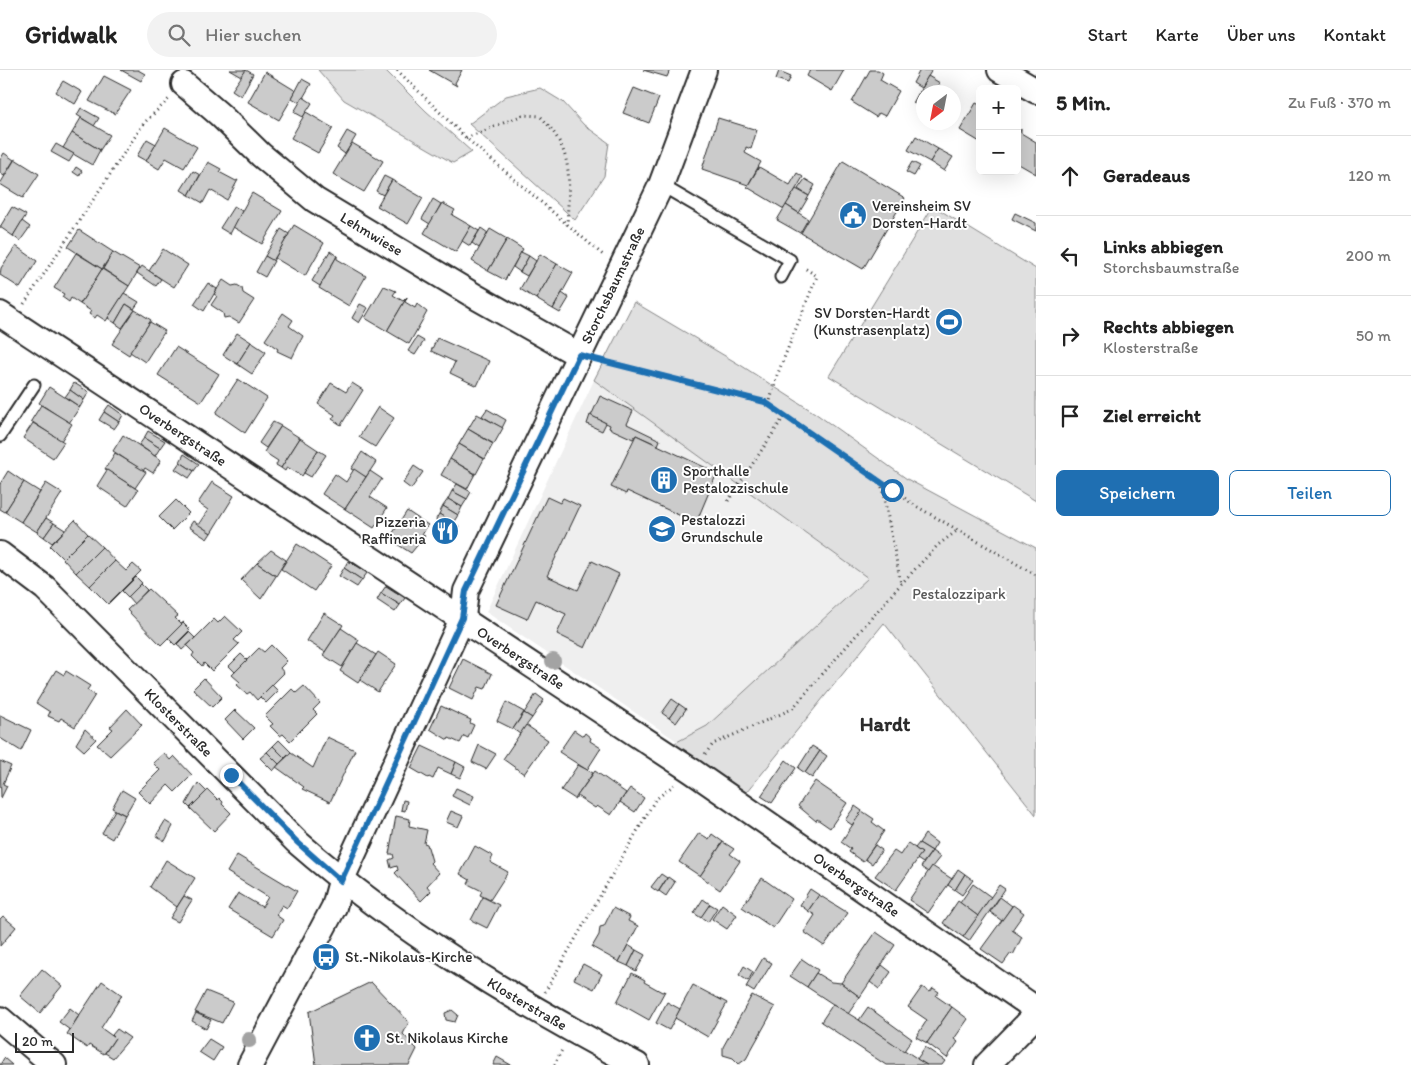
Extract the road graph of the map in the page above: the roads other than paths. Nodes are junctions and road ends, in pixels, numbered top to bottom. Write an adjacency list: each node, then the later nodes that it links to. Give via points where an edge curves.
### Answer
1 (704, 70): 5 (street, Storchsbaumstraße)
2 (1000, 70): 4 (street)
3 (184, 84): 8 (street, Lehmwiese, via 315,200)
4 (1036, 91)
5 (661, 185): 6 (lane, via 790,260); 8 (street, Storchsbaumstraße)
6 (781, 277)
7 (6, 318): 12 (street, Overbergstraße)
8 (579, 355): 12 (street, Storchsbaumstraße, via 466,591)
9 (34, 385): 10 (lane)
10 (0, 436)
11 (0, 554): 13 (street, Klosterstraße, via 45,588 297,842)
12 (462, 618): 13 (street, Storchsbaumstraße); 14 (street, Overbergstraße, via 700,777)
13 (341, 881): 18 (street, Storchsbaumstraße, via 334,907); 19 (street, Klosterstraße, via 419,937)
14 (1036, 1009)
15 (1036, 1015): 20 (street)
16 (0, 1019): 17 (street)
17 (54, 1065)
18 (250, 1065)
19 (637, 1065)
20 (987, 1065)

